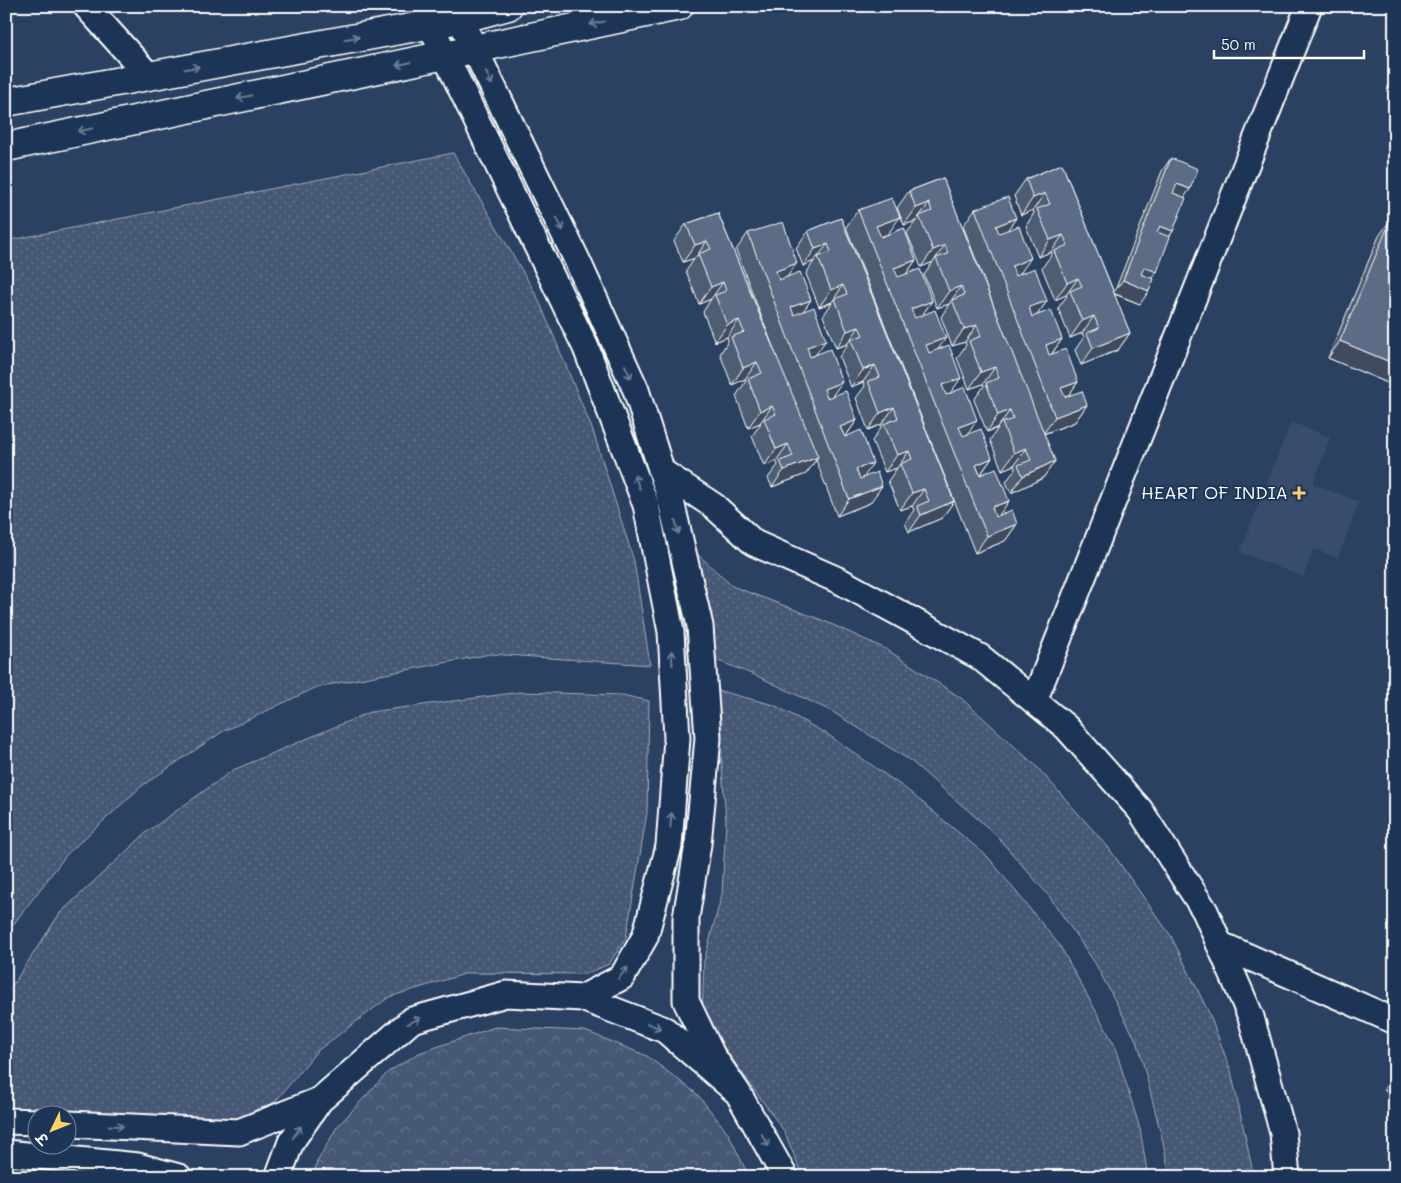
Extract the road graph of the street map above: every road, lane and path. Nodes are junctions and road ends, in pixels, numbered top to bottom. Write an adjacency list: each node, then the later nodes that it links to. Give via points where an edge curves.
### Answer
1 (86, 6): 9 (street)
2 (508, 6): 5 (main road)
3 (679, 6): 7 (main road, one-way to 7)
4 (1309, 6): 13 (street)
5 (460, 19): 6 (main road); 7 (street)
6 (430, 24): 8 (street); 9 (main road, one-way to 6)
7 (475, 49): 8 (main road); 12 (street, one-way to 12, via 636,390)
8 (446, 55): 11 (main road, one-way to 11); 15 (street, one-way to 8, via 622,977 645,937 670,846 677,738 671,632 646,505 586,348)
9 (149, 76): 10 (main road)
10 (6, 102)
11 (6, 147)
12 (661, 471): 13 (street, via 714,506 754,543 840,581 980,657); 17 (street, one-way to 17, via 700,626 708,738 698,844 686,918 686,1001 712,1055)
13 (1034, 701): 14 (street, via 1066,727 1140,810 1205,911)
14 (1219, 944): 16 (street); 26 (street, via 1251,1017 1283,1133)
15 (582, 998): 17 (street, one-way to 17, via 665,1030); 18 (street, one-way to 15, via 412,1020 506,994)
16 (1395, 1020)
17 (738, 1093): 25 (street, one-way to 25)
18 (320, 1100): 21 (street, one-way to 18, via 239,1132); 24 (street, one-way to 18, via 291,1142)
19 (6, 1121): 20 (street)
20 (28, 1122)
21 (78, 1124)
22 (6, 1152): 23 (street, via 138,1166)
23 (179, 1177)
24 (278, 1177)
25 (785, 1177)
26 (1287, 1177)

